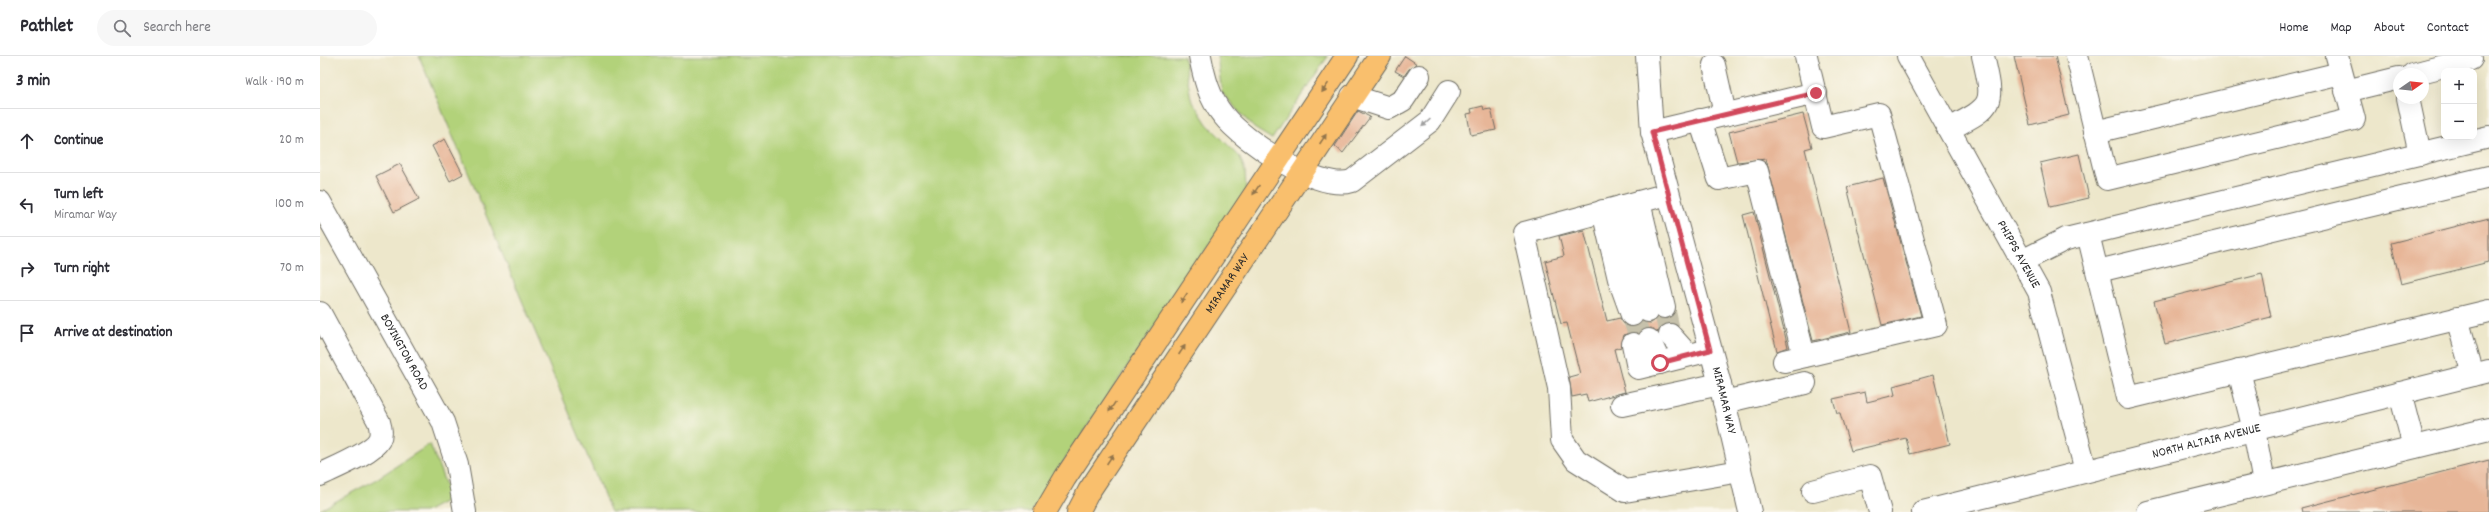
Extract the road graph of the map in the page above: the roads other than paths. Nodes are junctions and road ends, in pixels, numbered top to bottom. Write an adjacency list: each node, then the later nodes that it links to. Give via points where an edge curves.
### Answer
1 (1200, 56): 25 (street, via 1205,84 1222,115 1248,139)
2 (1347, 56): 25 (main road, MIRAMAR WAY, one-way to 25)
3 (1380, 56): 16 (main road, MIRAMAR WAY)
4 (1631, 56): 21 (street)
5 (1647, 56): 21 (street, MIRAMAR WAY)
6 (1806, 56): 15 (street)
7 (1908, 56): 20 (street, PHIPPS AVENUE)
8 (1984, 56): 20 (street, via 1991,88 1986,106 1979,113)
9 (2077, 56): 22 (street)
10 (2470, 56): 12 (street, via 2471,59)
11 (1714, 65): 18 (street)
12 (2429, 70)
13 (2342, 73): 14 (street); 22 (street); 22 (street, via 2354,119 2106,179)
14 (2393, 77)
15 (1816, 93): 18 (street); 19 (street, via 1823,127 1879,114 1936,325 1794,358 1757,171 1719,179)
16 (1352, 96): 26 (main road, MIRAMAR WAY, one-way to 16); 26 (street, one-way to 26, via 1389,108 1403,100 1415,81 1444,98 1430,121 1352,181 1343,184 1332,183)
17 (2409, 104): 24 (street)
18 (1726, 114): 19 (street)
19 (1700, 120): 21 (street)
20 (1949, 129): 32 (street, PHIPPS AVENUE)
21 (1652, 132): 28 (street, MIRAMAR WAY)
22 (2095, 132)
23 (2489, 137): 24 (street)
24 (2420, 154): 31 (street)
25 (1277, 158): 26 (street); 55 (main road, MIRAMAR WAY, one-way to 55, via 1065,478)
26 (1301, 171): 56 (main road, MIRAMAR WAY, one-way to 26, via 1089,491)
27 (2489, 177): 33 (street)
28 (1668, 194): 30 (street); 37 (street, MIRAMAR WAY)
29 (320, 202): 54 (street, BOYINGTON ROAD, via 443,422 457,465)
30 (1617, 208): 30 (street, via 1644,312); 49 (street, via 1524,233 1559,388 1562,440 1576,460 1625,491)
31 (2088, 234): 32 (street, via 2066,239); 33 (street)
32 (2022, 261): 50 (street, PHIPPS AVENUE, via 2039,292)
33 (2098, 271): 39 (street, via 2128,398)
34 (2489, 310): 36 (street)
35 (320, 313): 51 (street, via 382,431 378,441 368,450)
36 (2458, 318): 39 (street); 40 (street)
37 (1710, 350): 38 (street); 42 (street, MIRAMAR WAY)
38 (1664, 362): 38 (street, via 1652,340); 44 (street)
39 (2240, 371): 47 (street)
40 (2481, 373): 43 (street, NORTH ALTAIR AVENUE)
41 (1805, 383): 42 (street)
42 (1722, 393): 44 (street); 49 (street, MIRAMAR WAY)
43 (2400, 393): 47 (street, NORTH ALTAIR AVENUE); 48 (street)
44 (1670, 395): 45 (street)
45 (1622, 405)
46 (2489, 429): 48 (street)
47 (2254, 430): 50 (street, NORTH ALTAIR AVENUE); 52 (street)
48 (2414, 446): 52 (street)
49 (1740, 471): 57 (street, MIRAMAR WAY)
50 (2086, 471): 59 (street, NORTH ALTAIR AVENUE)
51 (320, 475)
52 (2264, 483): 60 (street)
53 (1813, 491): 58 (street, via 1870,476)
54 (465, 512)
55 (1046, 512)
56 (1078, 512)
57 (1750, 512)
58 (1880, 512)
59 (1924, 512)
60 (2148, 512)

